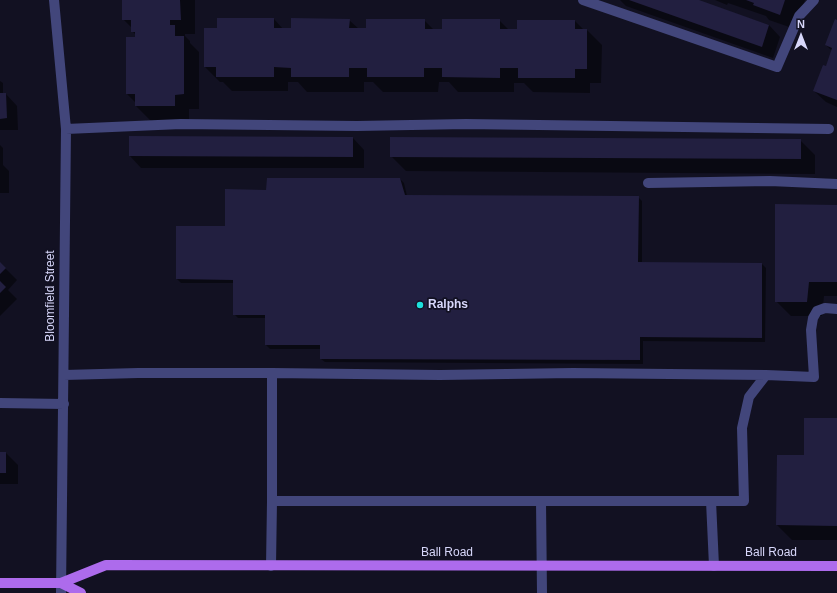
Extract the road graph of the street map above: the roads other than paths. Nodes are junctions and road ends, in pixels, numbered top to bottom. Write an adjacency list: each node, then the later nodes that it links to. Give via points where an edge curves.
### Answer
1 (54, 0): 4 (street, Bloomfield Street)
2 (583, 0): 3 (street, via 777,67 799,16)
3 (814, 0)
4 (66, 129): 5 (street, via 182,124); 10 (street, Bloomfield Street)
5 (829, 129)
6 (648, 183): 7 (street, via 770,181)
7 (837, 184)
8 (837, 309): 11 (street, via 825,308 817,311 813,318 811,330 814,377)
9 (272, 373): 10 (street); 11 (street); 14 (street)
10 (64, 375): 13 (street, Bloomfield Street)
11 (766, 375): 16 (street, via 749,397 742,428 744,501)
12 (0, 403): 13 (street)
13 (64, 404): 22 (street, Bloomfield Street)
14 (272, 501): 15 (street); 17 (street)
15 (541, 501): 16 (street); 18 (street)
16 (711, 501): 19 (street)
17 (272, 566): 18 (main road, Ball Road); 22 (main road, Ball Road, via 106,565)
18 (542, 566): 19 (main road, Ball Road); 24 (street)
19 (714, 566): 20 (main road, Ball Road)
20 (837, 566)
21 (0, 583): 22 (main road, Ball Road)
22 (61, 588): 23 (main road, Ball Road)
23 (81, 593)
24 (542, 593)

